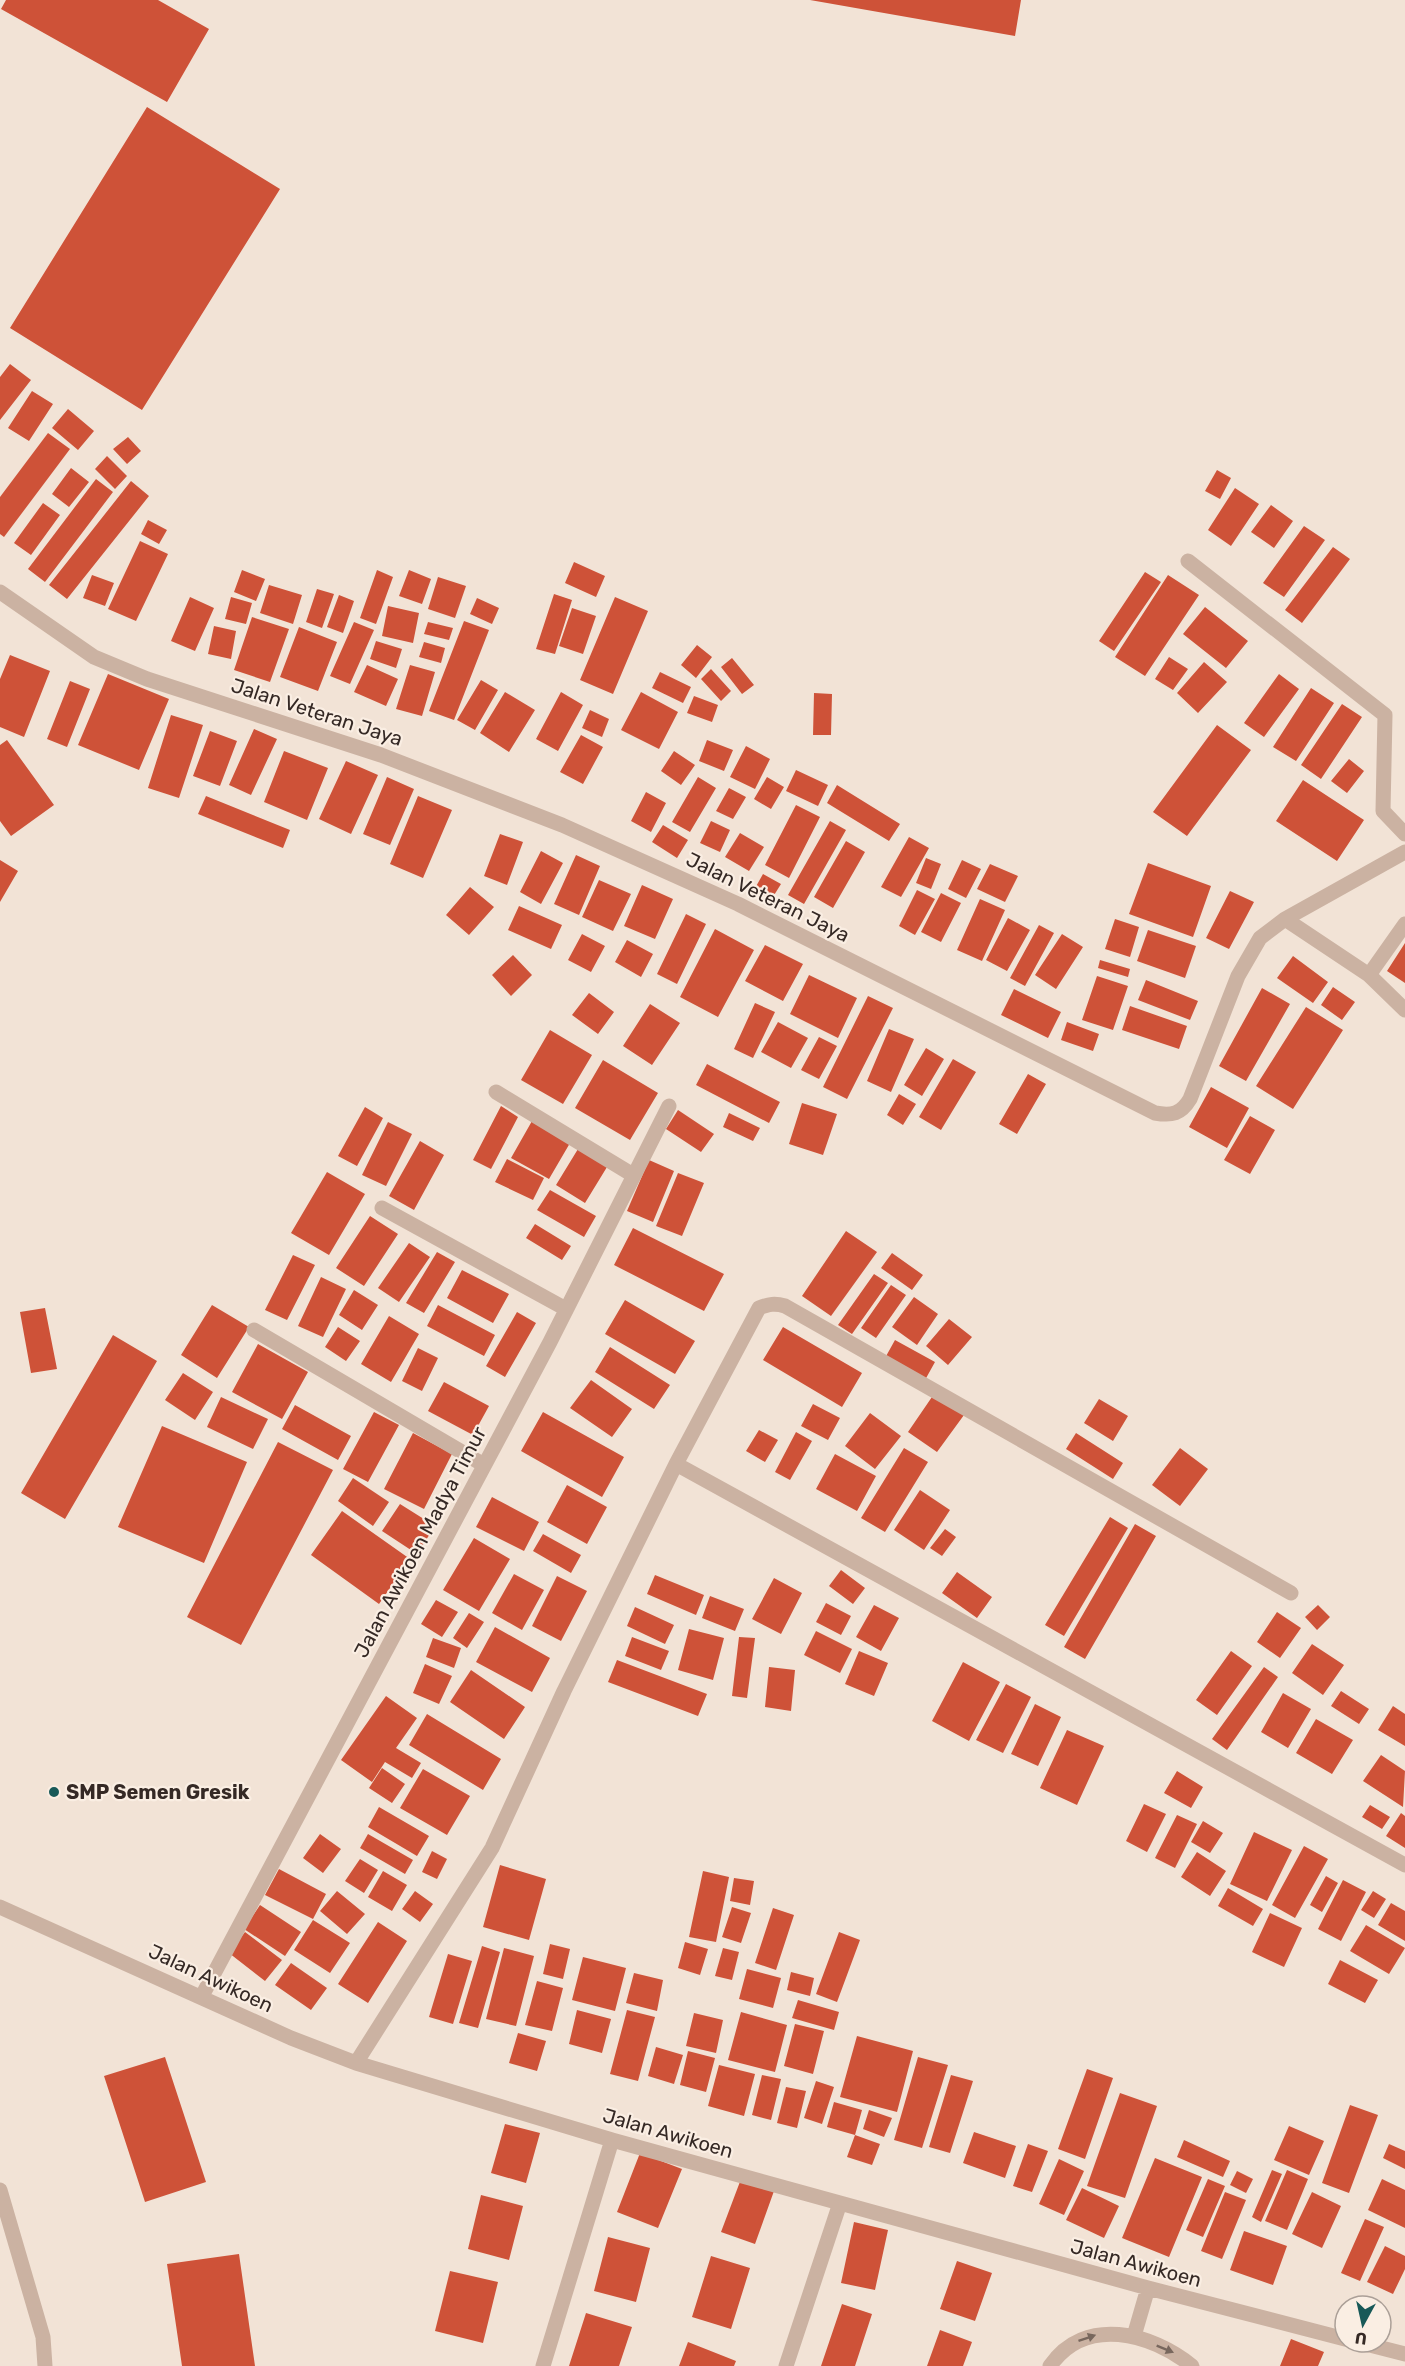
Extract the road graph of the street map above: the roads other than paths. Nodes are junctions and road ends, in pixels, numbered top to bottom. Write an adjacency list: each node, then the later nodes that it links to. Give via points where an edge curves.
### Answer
1 (1188, 561): 3 (street, via 1385,715 1383,811)
2 (0, 592): 5 (street, Jalan Veteran Jaya, via 94,657 381,755 562,825 738,904 1155,1113 1168,1116 1186,1107 1238,976 1260,938)
3 (1405, 834)
4 (1405, 852): 5 (street, Jalan Veteran Jaya)
5 (1285, 919): 7 (street)
6 (1405, 924): 7 (street)
7 (1369, 975): 8 (street)
8 (1405, 1010)
9 (496, 1092): 11 (street)
10 (669, 1106): 11 (street, Jalan Awikoen Madya Timur)
11 (633, 1175): 13 (street, Jalan Awikoen Madya Timur)
12 (382, 1208): 13 (street)
13 (566, 1309): 16 (street, Jalan Awikoen Madya Timur)
14 (254, 1330): 16 (street)
15 (676, 1464): 17 (street, via 759,1308 779,1304); 18 (street); 21 (street, via 492,1848)
16 (484, 1465): 20 (street, Jalan Awikoen Madya Timur)
17 (1291, 1593)
18 (1405, 1865)
19 (0, 1907): 20 (street, Jalan Awikoen)
20 (202, 1996): 21 (street, Jalan Awikoen, via 291,2038)
21 (356, 2063): 22 (street, Jalan Awikoen)
22 (612, 2140): 24 (street, Jalan Awikoen); 29 (street)
23 (0, 2190): 28 (street, via 43,2337)
24 (840, 2203): 25 (street, Jalan Awikoen); 30 (street)
25 (1148, 2288): 26 (street); 27 (street, Jalan Awikoen)
26 (1134, 2336): 31 (street, one-way to 26, via 1071,2344 1088,2336); 32 (street, one-way to 32, via 1176,2353)
27 (1333, 2336)
28 (45, 2366)
29 (543, 2366)
30 (786, 2366)
31 (1050, 2366)
32 (1192, 2366)

